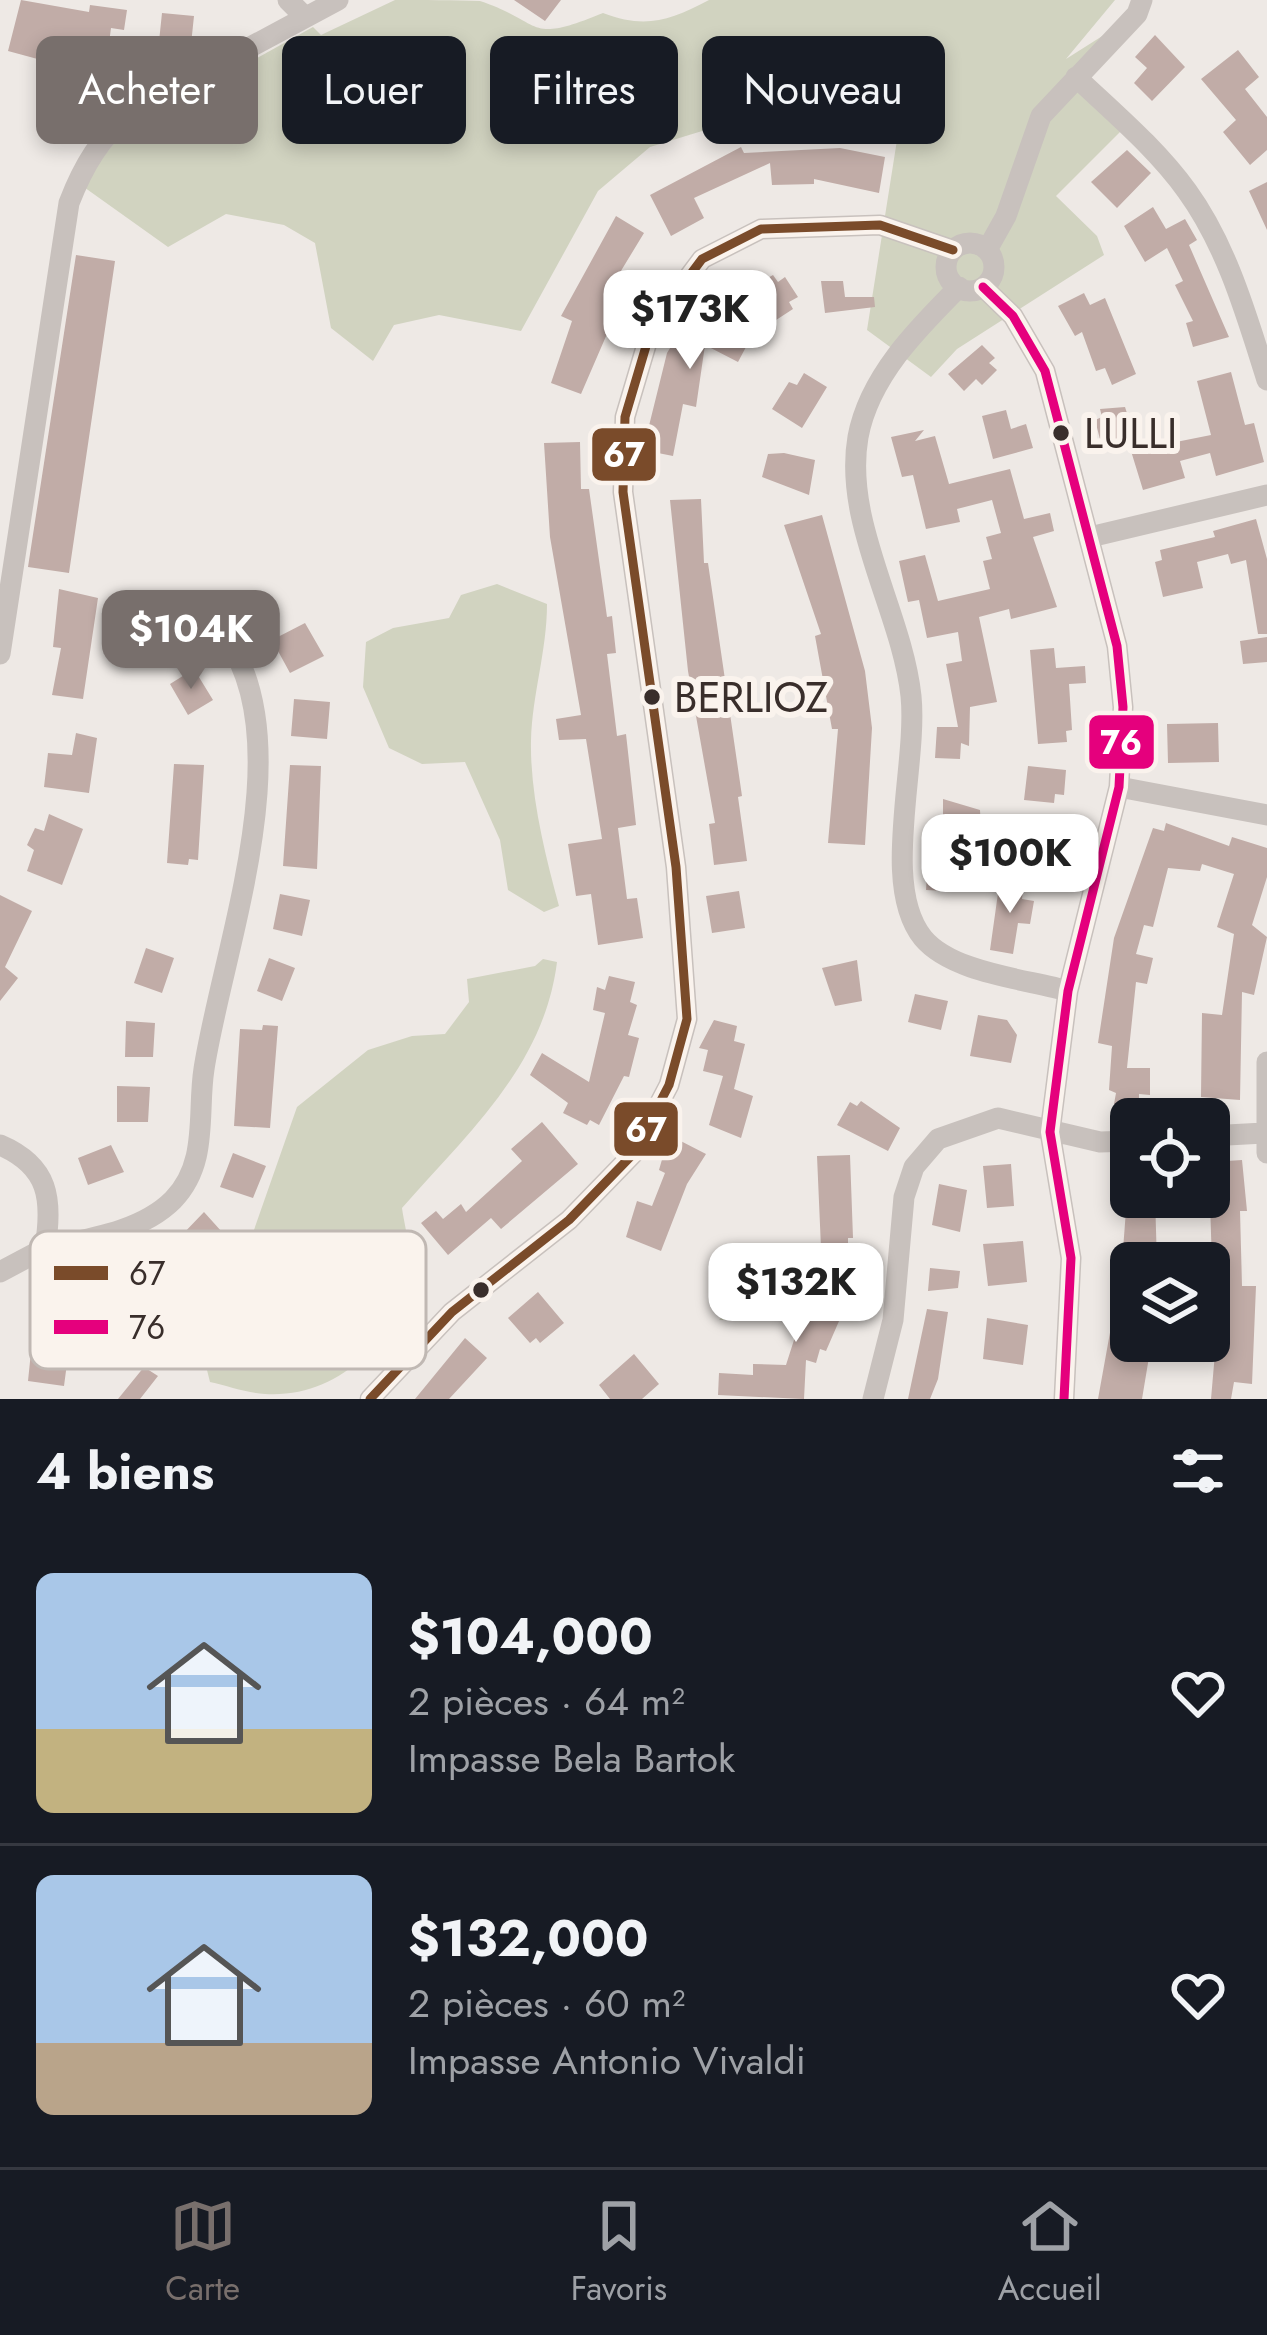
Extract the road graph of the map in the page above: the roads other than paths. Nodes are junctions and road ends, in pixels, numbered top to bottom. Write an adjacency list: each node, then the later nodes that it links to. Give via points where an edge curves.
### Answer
1 (288, 0): 4 (street)
2 (338, 0): 4 (street)
3 (1142, 0): 5 (street)
4 (305, 17): 14 (street, via 131,111 83,164 69,203)
5 (1076, 77): 7 (street, via 1041,116); 10 (street, via 1189,193 1233,280)
6 (952, 250): 7 (street, via 966,243); 9 (street, via 946,270); 28 (street, via 880,225 761,229 702,259 652,326 625,417 623,492 677,881 687,1019 669,1085 633,1154 569,1220)
7 (987, 250): 8 (street, via 994,269)
8 (983, 286): 9 (street); 12 (street, via 1043,366)
9 (959, 287): 17 (street, via 879,382 858,438 862,508 910,697 901,885 911,920 939,952)
10 (1267, 380)
11 (1267, 495): 12 (street)
12 (1090, 537): 15 (street, via 1119,658)
13 (226, 638): 25 (street, via 244,663 250,691 253,823 241,918 203,1075 200,1142 176,1198 146,1220)
14 (0, 654)
15 (1119, 787): 16 (street); 17 (street)
16 (1267, 815)
17 (1068, 991): 19 (street)
18 (1267, 1062): 22 (street)
19 (1050, 1132): 21 (street); 31 (street, via 998,1118 965,1126 938,1139 914,1167); 32 (street, via 1071,1258)
20 (1230, 1139): 22 (street)
21 (1110, 1142)
22 (1266, 1143)
23 (0, 1145): 24 (street, via 38,1169 50,1193)
24 (47, 1231)
25 (106, 1231)
26 (30, 1256): 27 (street)
27 (0, 1272)
28 (426, 1340)
29 (398, 1369): 30 (street)
30 (370, 1399)
31 (873, 1399)
32 (1064, 1399)

